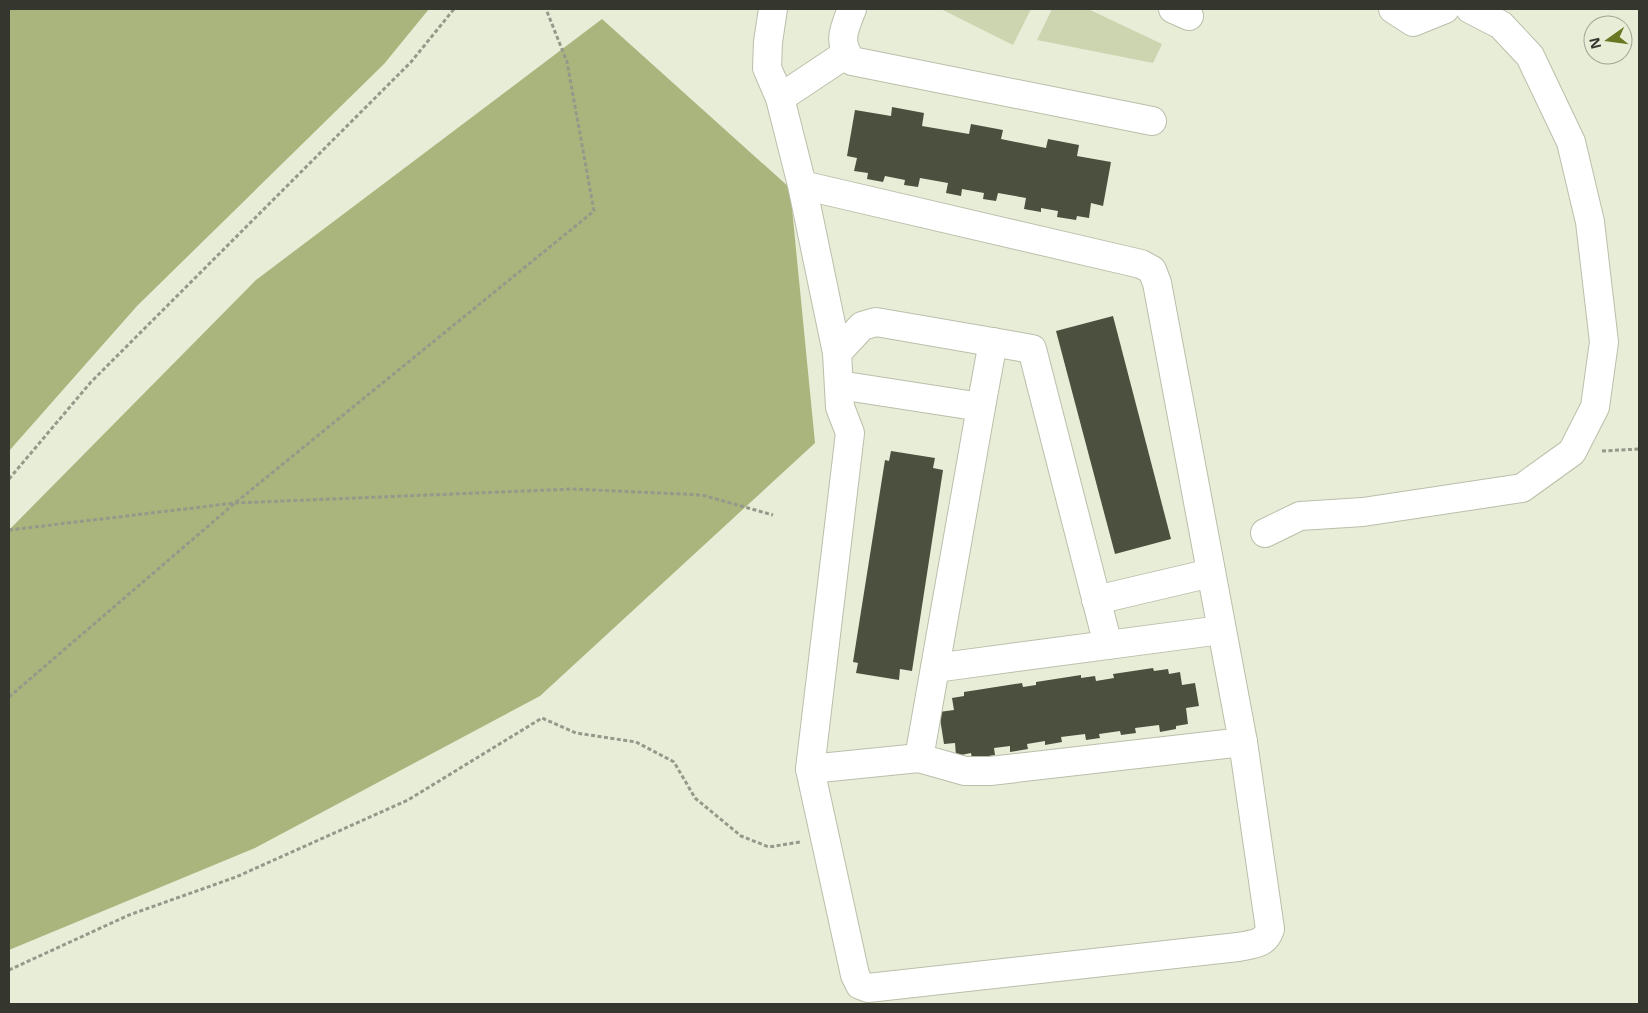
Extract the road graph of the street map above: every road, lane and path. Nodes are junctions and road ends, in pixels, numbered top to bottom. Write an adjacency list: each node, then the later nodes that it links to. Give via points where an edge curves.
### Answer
1 (454, 9): 16 (path, via 411,62 91,382)
2 (546, 9): 17 (path, via 567,62 594,211)
3 (773, 9): 9 (lane, via 767,68)
4 (852, 9): 8 (lane, via 842,36)
5 (1393, 9): 6 (lane, via 1413,22)
6 (1445, 9)
7 (1470, 9): 20 (lane, via 1501,25 1530,56 1571,142 1590,222 1604,342 1595,407 1572,452 1522,488 1363,512 1300,516)
8 (846, 54): 9 (lane); 10 (lane, via 852,61)
9 (780, 98): 11 (lane)
10 (1152, 121)
11 (802, 185): 13 (lane); 21 (lane, via 1141,264 1152,270 1158,283)
12 (993, 342): 13 (lane, via 876,322 862,326); 15 (lane); 22 (lane, via 1032,349)
13 (837, 353): 14 (lane)
14 (839, 385): 15 (lane); 29 (lane, via 840,407 850,433)
15 (981, 407): 25 (lane)
16 (9, 479)
17 (235, 503): 18 (path, via 572,489 702,494); 19 (path); 26 (path)
18 (772, 515)
19 (9, 530)
20 (1265, 533)
21 (1211, 573): 22 (lane); 23 (lane)
22 (1096, 600): 24 (lane)
23 (1221, 630): 24 (lane); 27 (lane)
24 (1108, 645): 25 (lane)
25 (935, 668): 28 (lane)
26 (9, 696)
27 (1243, 742): 28 (lane, via 990,771 965,772); 30 (lane, via 1270,929 1267,938 1261,942 868,988 860,985 855,976)
28 (919, 758): 29 (lane)
29 (810, 769): 30 (lane)
30 (825, 839): 31 (path, via 769,846 741,836 695,798 674,762 636,742 576,733 542,718 408,800 236,877 128,915)
31 (9, 970)

